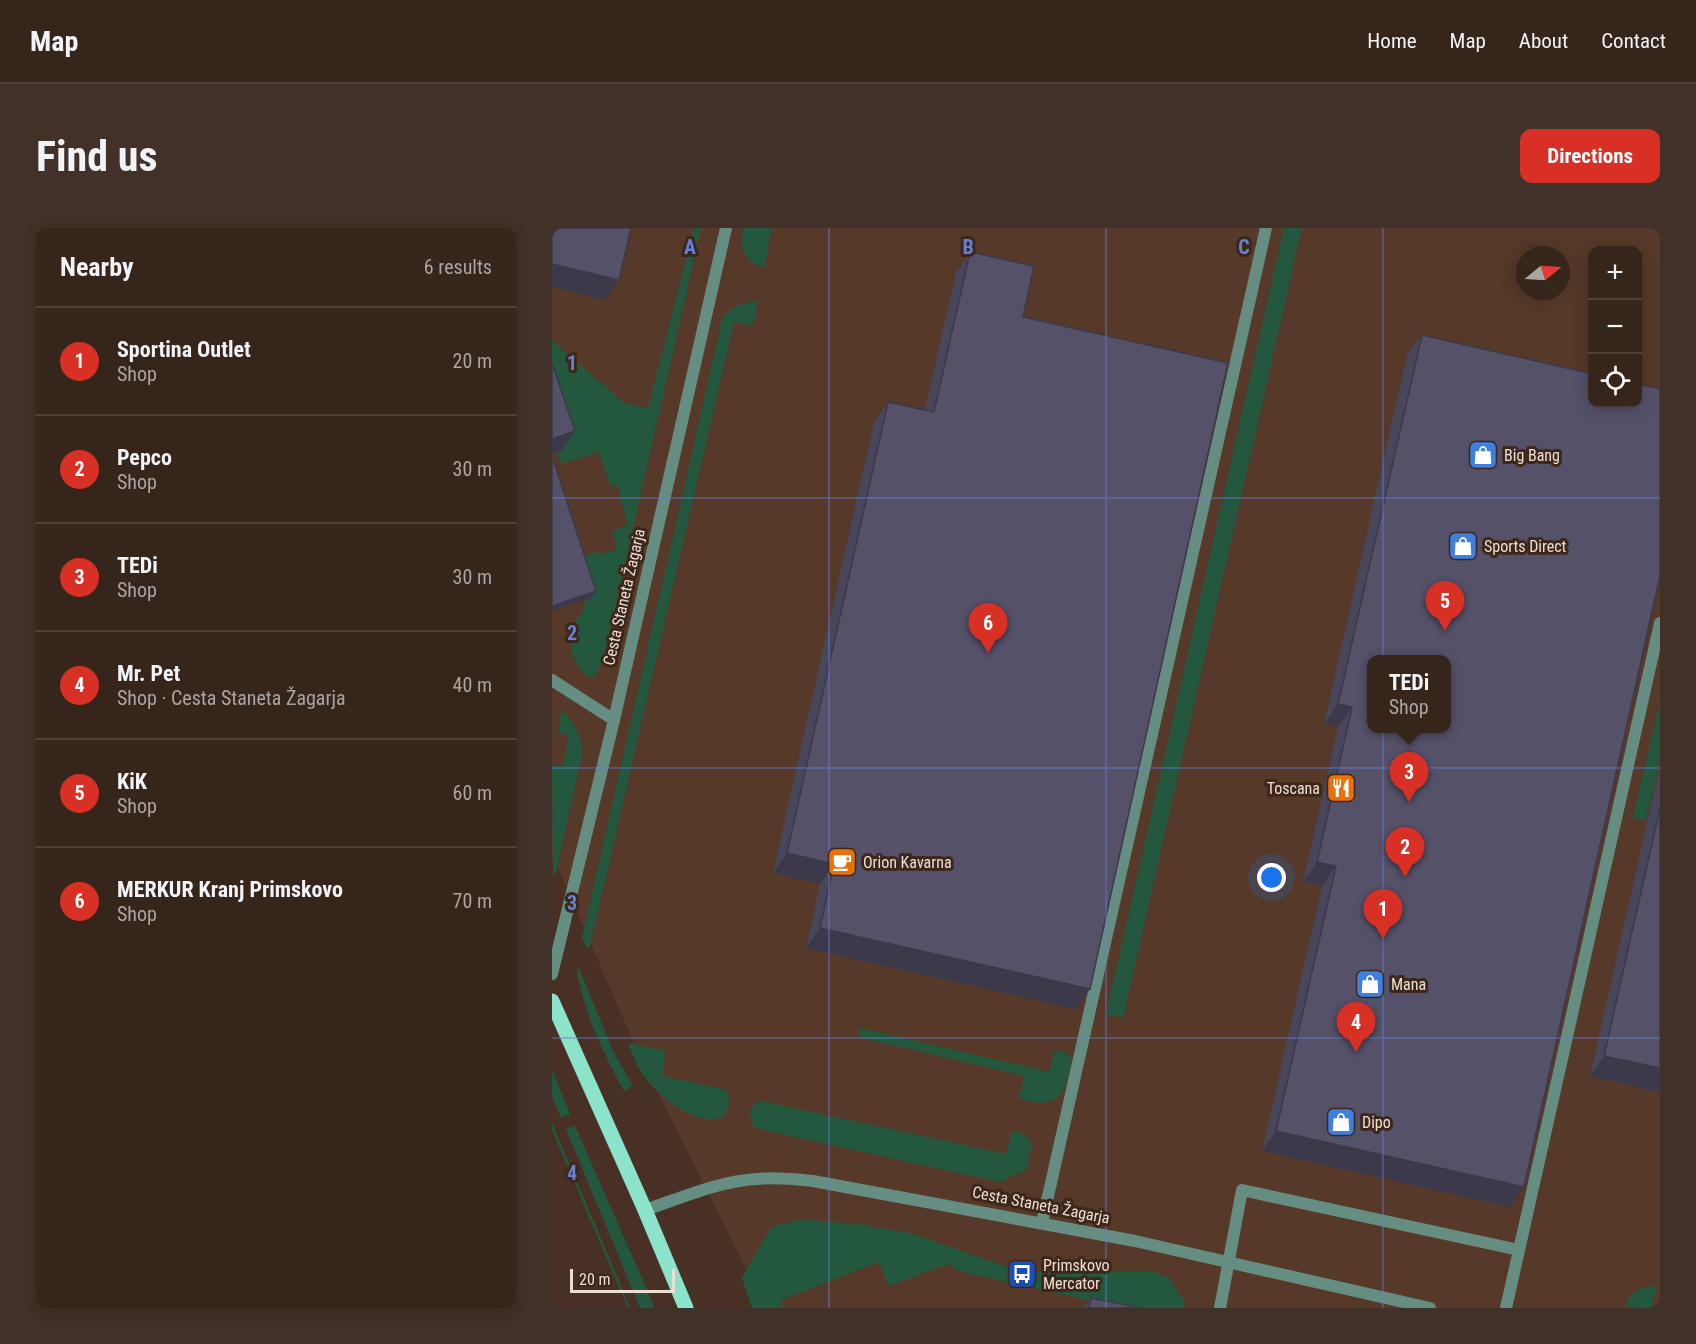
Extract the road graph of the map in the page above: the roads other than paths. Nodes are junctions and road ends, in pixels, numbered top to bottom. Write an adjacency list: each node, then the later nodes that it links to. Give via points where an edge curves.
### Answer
1 (726, 228): 5 (street, Cesta Staneta Žagarja)
2 (1266, 228): 9 (street)
3 (1660, 623): 10 (street)
4 (552, 680): 5 (street)
5 (614, 720): 6 (street, Cesta Staneta Žagarja)
6 (552, 974)
7 (552, 1001): 8 (main road)
8 (645, 1210): 9 (street, Cesta Staneta Žagarja, via 727,1184 785,1178); 12 (main road)
9 (1042, 1223): 11 (street, Cesta Staneta Žagarja)
10 (1519, 1250): 11 (street, via 1242,1190); 15 (street)
11 (1228, 1263): 13 (street); 14 (street, Cesta Staneta Žagarja)
12 (686, 1308)
13 (1220, 1308)
14 (1430, 1308)
15 (1506, 1308)

